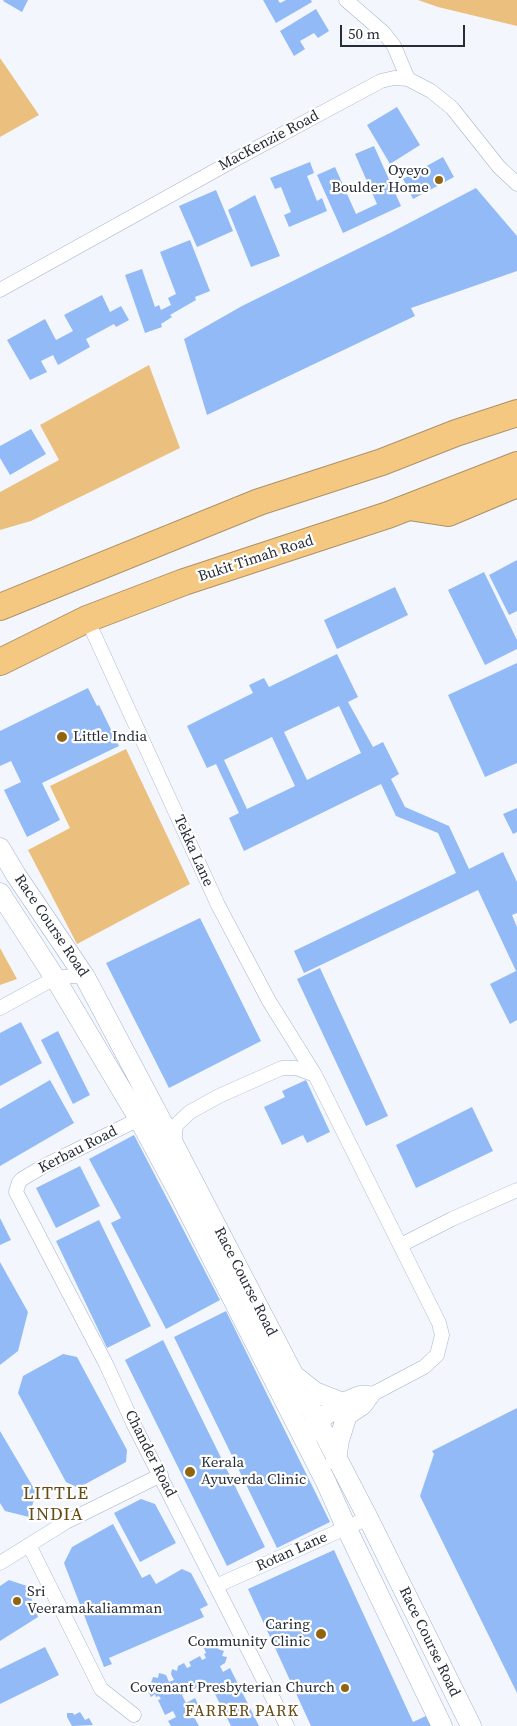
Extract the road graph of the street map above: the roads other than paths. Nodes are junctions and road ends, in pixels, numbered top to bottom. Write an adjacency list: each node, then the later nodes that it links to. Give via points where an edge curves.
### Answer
1 (346, 0): 2 (street, via 384,33 394,46)
2 (408, 79): 3 (street, via 431,91 452,108 499,167); 4 (street, MacKenzie Road, via 381,81)
3 (517, 184)
4 (0, 290)
5 (517, 413): 9 (highway, via 259,502)
6 (517, 465): 8 (highway, Bukit Timah Road)
7 (517, 484): 8 (highway, via 448,514)
8 (408, 507): 10 (highway, Bukit Timah Road, via 184,582)
9 (0, 606)
10 (87, 619): 11 (highway, Bukit Timah Road); 17 (street, Tekka Lane, via 218,905 269,1001)
11 (0, 662)
12 (0, 848): 14 (street, Race Course Road)
13 (0, 894): 15 (street, Race Course Road)
14 (85, 977): 15 (street); 18 (street, Race Course Road)
15 (55, 978): 16 (street); 19 (street, Race Course Road)
16 (0, 1008)
17 (315, 1075): 20 (street, via 296,1068 282,1068 219,1096 190,1112 176,1125); 23 (street, Tekka Lane)
18 (151, 1100): 19 (street, via 148,1110); 20 (street, Race Course Road)
19 (139, 1119): 21 (street, Kerbau Road, via 44,1166); 28 (street, Race Course Road)
20 (174, 1145): 24 (street, Race Course Road)
21 (19, 1182): 30 (street, Chander Road, via 17,1195)
22 (517, 1190): 23 (street)
23 (401, 1245): 25 (street, Tekka Lane, via 438,1323 441,1344 437,1355 424,1367)
24 (292, 1374): 26 (street, via 315,1392); 27 (street, Race Course Road)
25 (369, 1396): 26 (street); 29 (street, via 343,1424)
26 (343, 1403): 27 (street)
27 (317, 1421): 28 (street, via 310,1439); 29 (street, Race Course Road)
28 (314, 1459): 32 (street, Race Course Road)
29 (336, 1460): 31 (street, Race Course Road)
30 (161, 1475): 33 (street, via 66,1522); 35 (street, Chander Road)
31 (368, 1518): 32 (street, Rotan Lane); 39 (street, Race Course Road)
32 (346, 1527): 35 (street, Rotan Lane); 38 (street, Race Course Road)
33 (29, 1545): 34 (street); 36 (street, via 101,1689)
34 (0, 1563)
35 (216, 1586): 37 (street, Chander Road)
36 (134, 1715)
37 (287, 1726)
38 (442, 1726)
39 (471, 1726)

